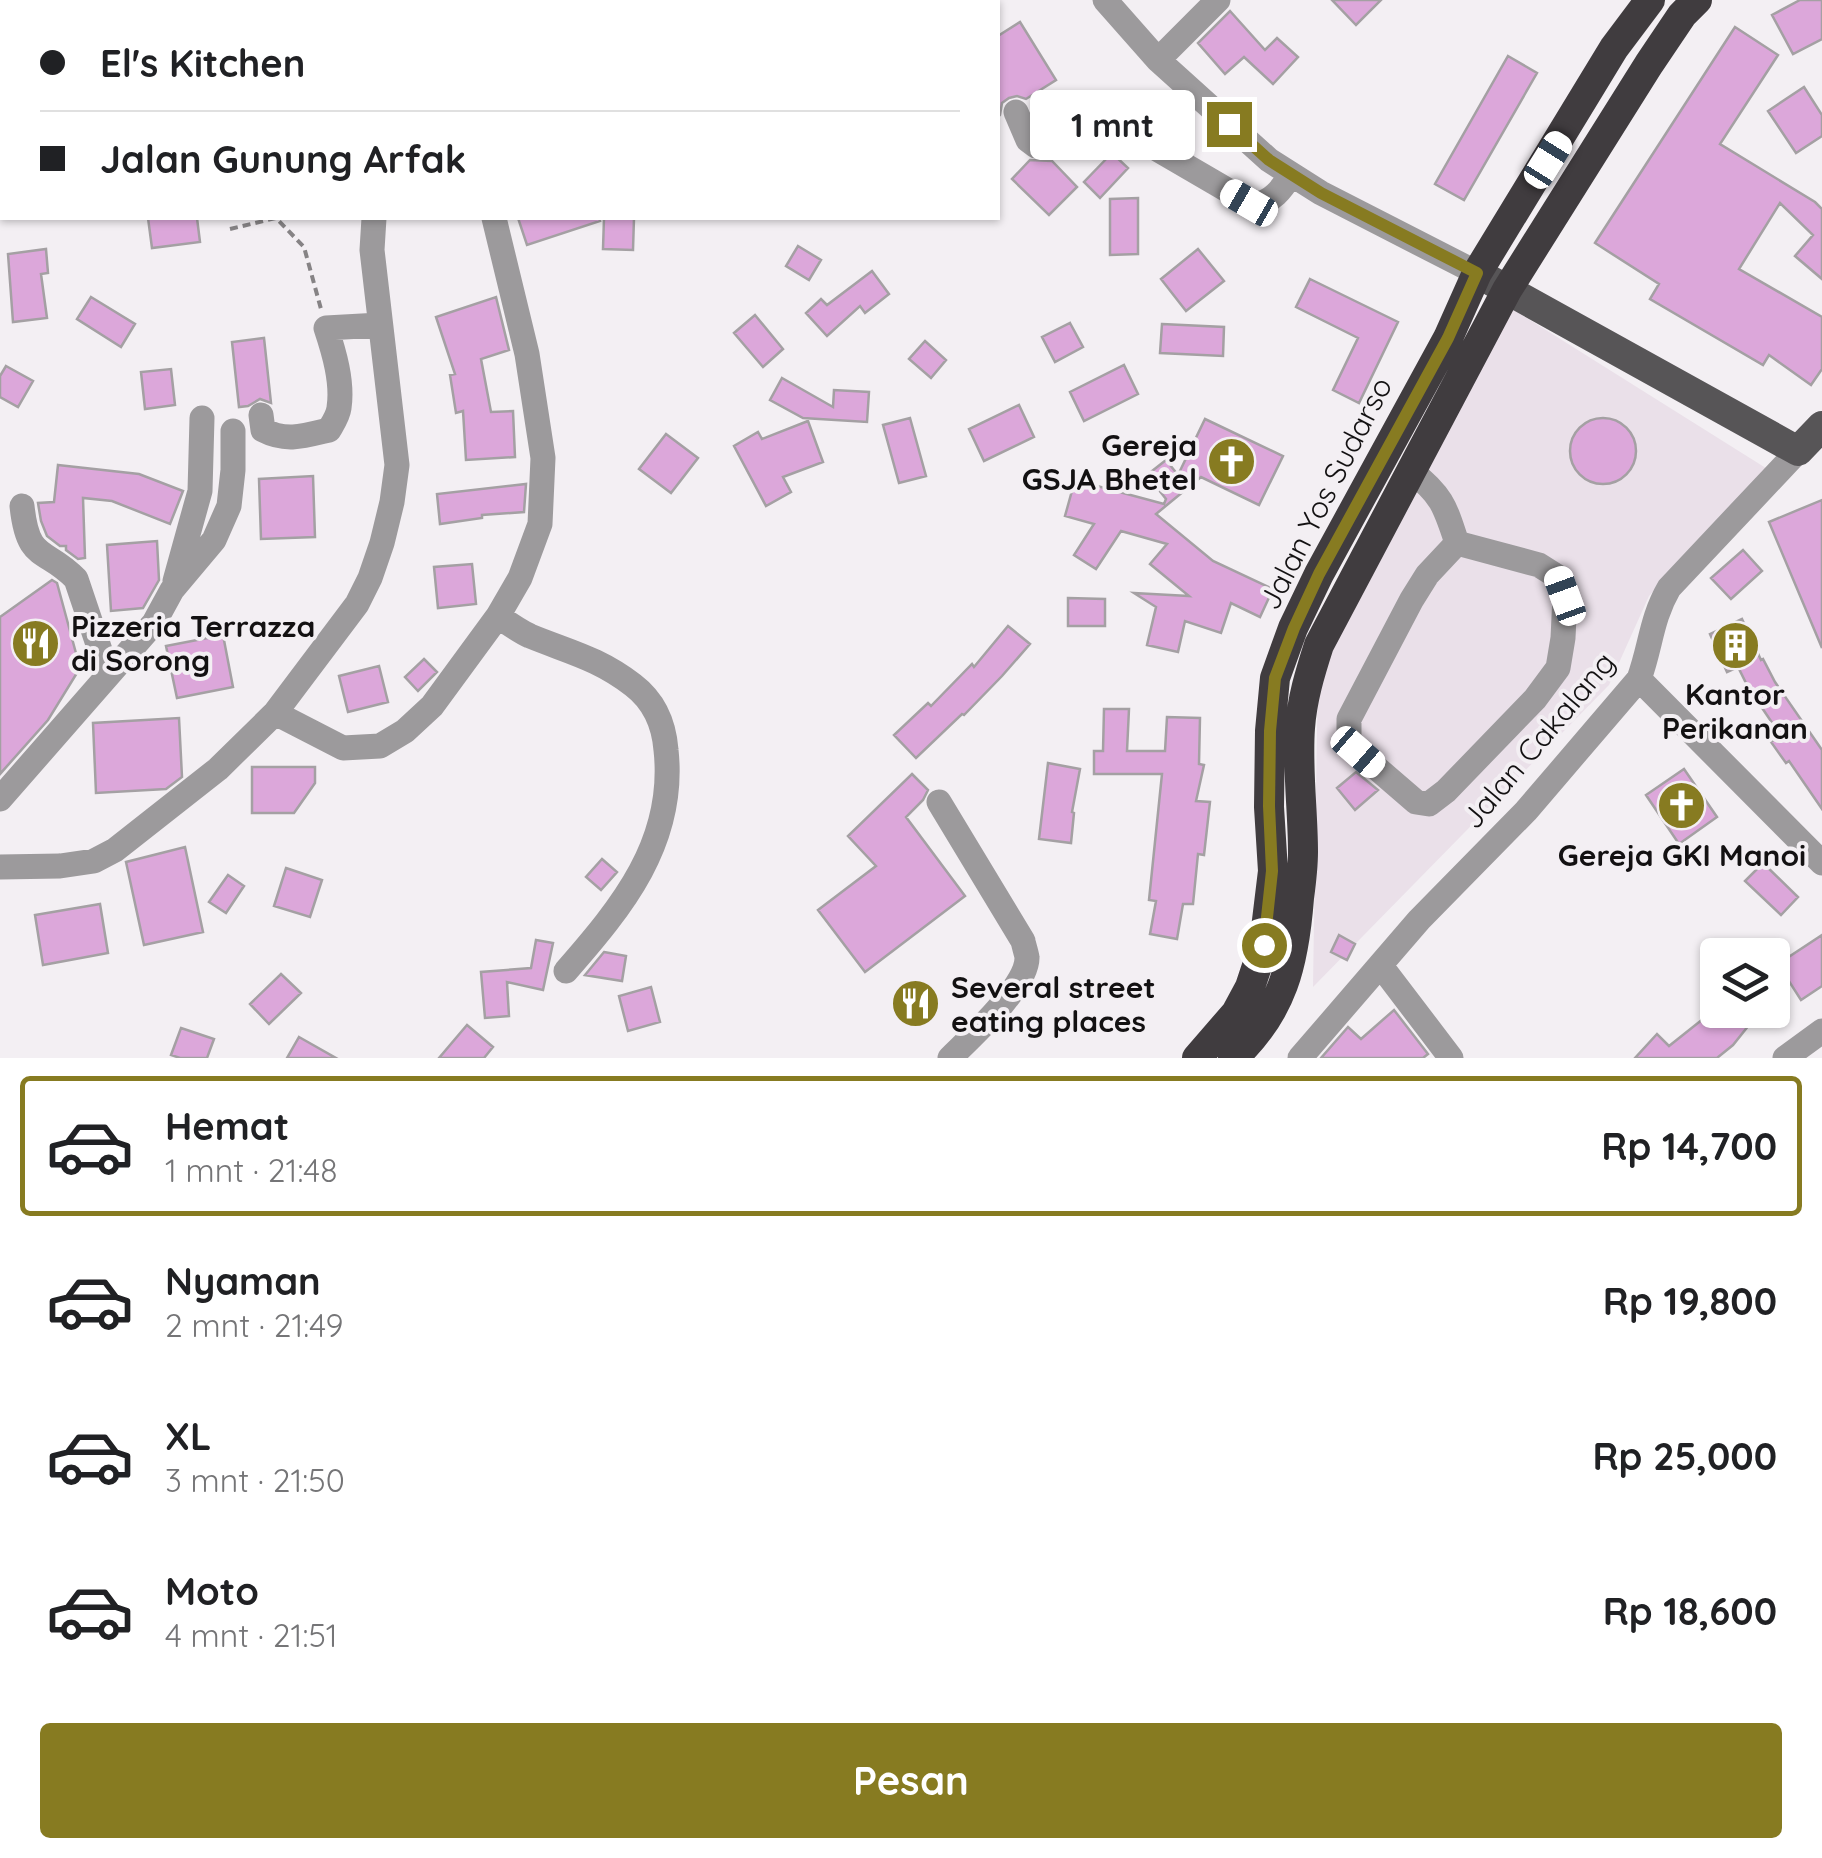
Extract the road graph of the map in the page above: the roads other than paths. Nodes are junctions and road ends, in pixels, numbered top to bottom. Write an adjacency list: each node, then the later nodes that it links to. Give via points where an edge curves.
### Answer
1 (1105, 0): 5 (street)
2 (1218, 0): 5 (street)
3 (1650, 0): 10 (highway, Jalan Yos Sudarso)
4 (1697, 0): 11 (highway, via 1648,64)
5 (1158, 60): 7 (street)
6 (1016, 112): 7 (street, via 1036,146 1132,138 1254,205 1275,196)
7 (1291, 174): 10 (street)
8 (374, 220): 12 (street)
9 (494, 220): 21 (street, via 527,354 543,458 540,524)
10 (1477, 273): 11 (main road); 33 (highway, Jalan Yos Sudarso, via 1319,574 1275,678 1264,945 1236,1013)
11 (1508, 290): 16 (main road); 17 (highway)
12 (380, 325): 13 (street, via 326,328 340,396 329,430 275,436 263,430); 24 (street, via 397,465 382,543 357,604)
13 (261, 415)
14 (202, 418): 20 (street, via 200,491)
15 (233, 431): 20 (street, via 228,506 214,540)
16 (1814, 439): 23 (street, Jalan Cakalang, via 1669,588)
17 (1410, 470): 19 (street, via 1446,506); 34 (highway, via 1319,645 1304,690 1303,854 1292,962 1277,1004)
18 (22, 506): 22 (street, via 38,553 76,579)
19 (1457, 542): 19 (street, via 1539,564 1558,577 1565,596 1563,638 1558,668 1535,699 1430,804 1416,802 1358,752 1349,720 1412,599)
20 (172, 590): 22 (street, via 154,623)
21 (498, 616): 24 (street, via 432,706 380,746 343,748); 30 (street, via 636,687 652,702 665,734 668,770 653,850 607,924)
22 (108, 674): 25 (street)
23 (1639, 679): 27 (street); 29 (street, Jalan Cakalang)
24 (275, 713): 28 (street, via 218,769 115,850 94,861)
25 (0, 799)
26 (939, 802): 32 (street, via 1027,956 1001,1006)
27 (1822, 863)
28 (0, 867)
29 (1381, 966): 35 (street, Jalan Cakalang); 36 (street)
30 (566, 971)
31 (1822, 1031): 37 (street)
32 (950, 1058)
33 (1197, 1058)
34 (1233, 1058)
35 (1300, 1058)
36 (1450, 1058)
37 (1786, 1058)

